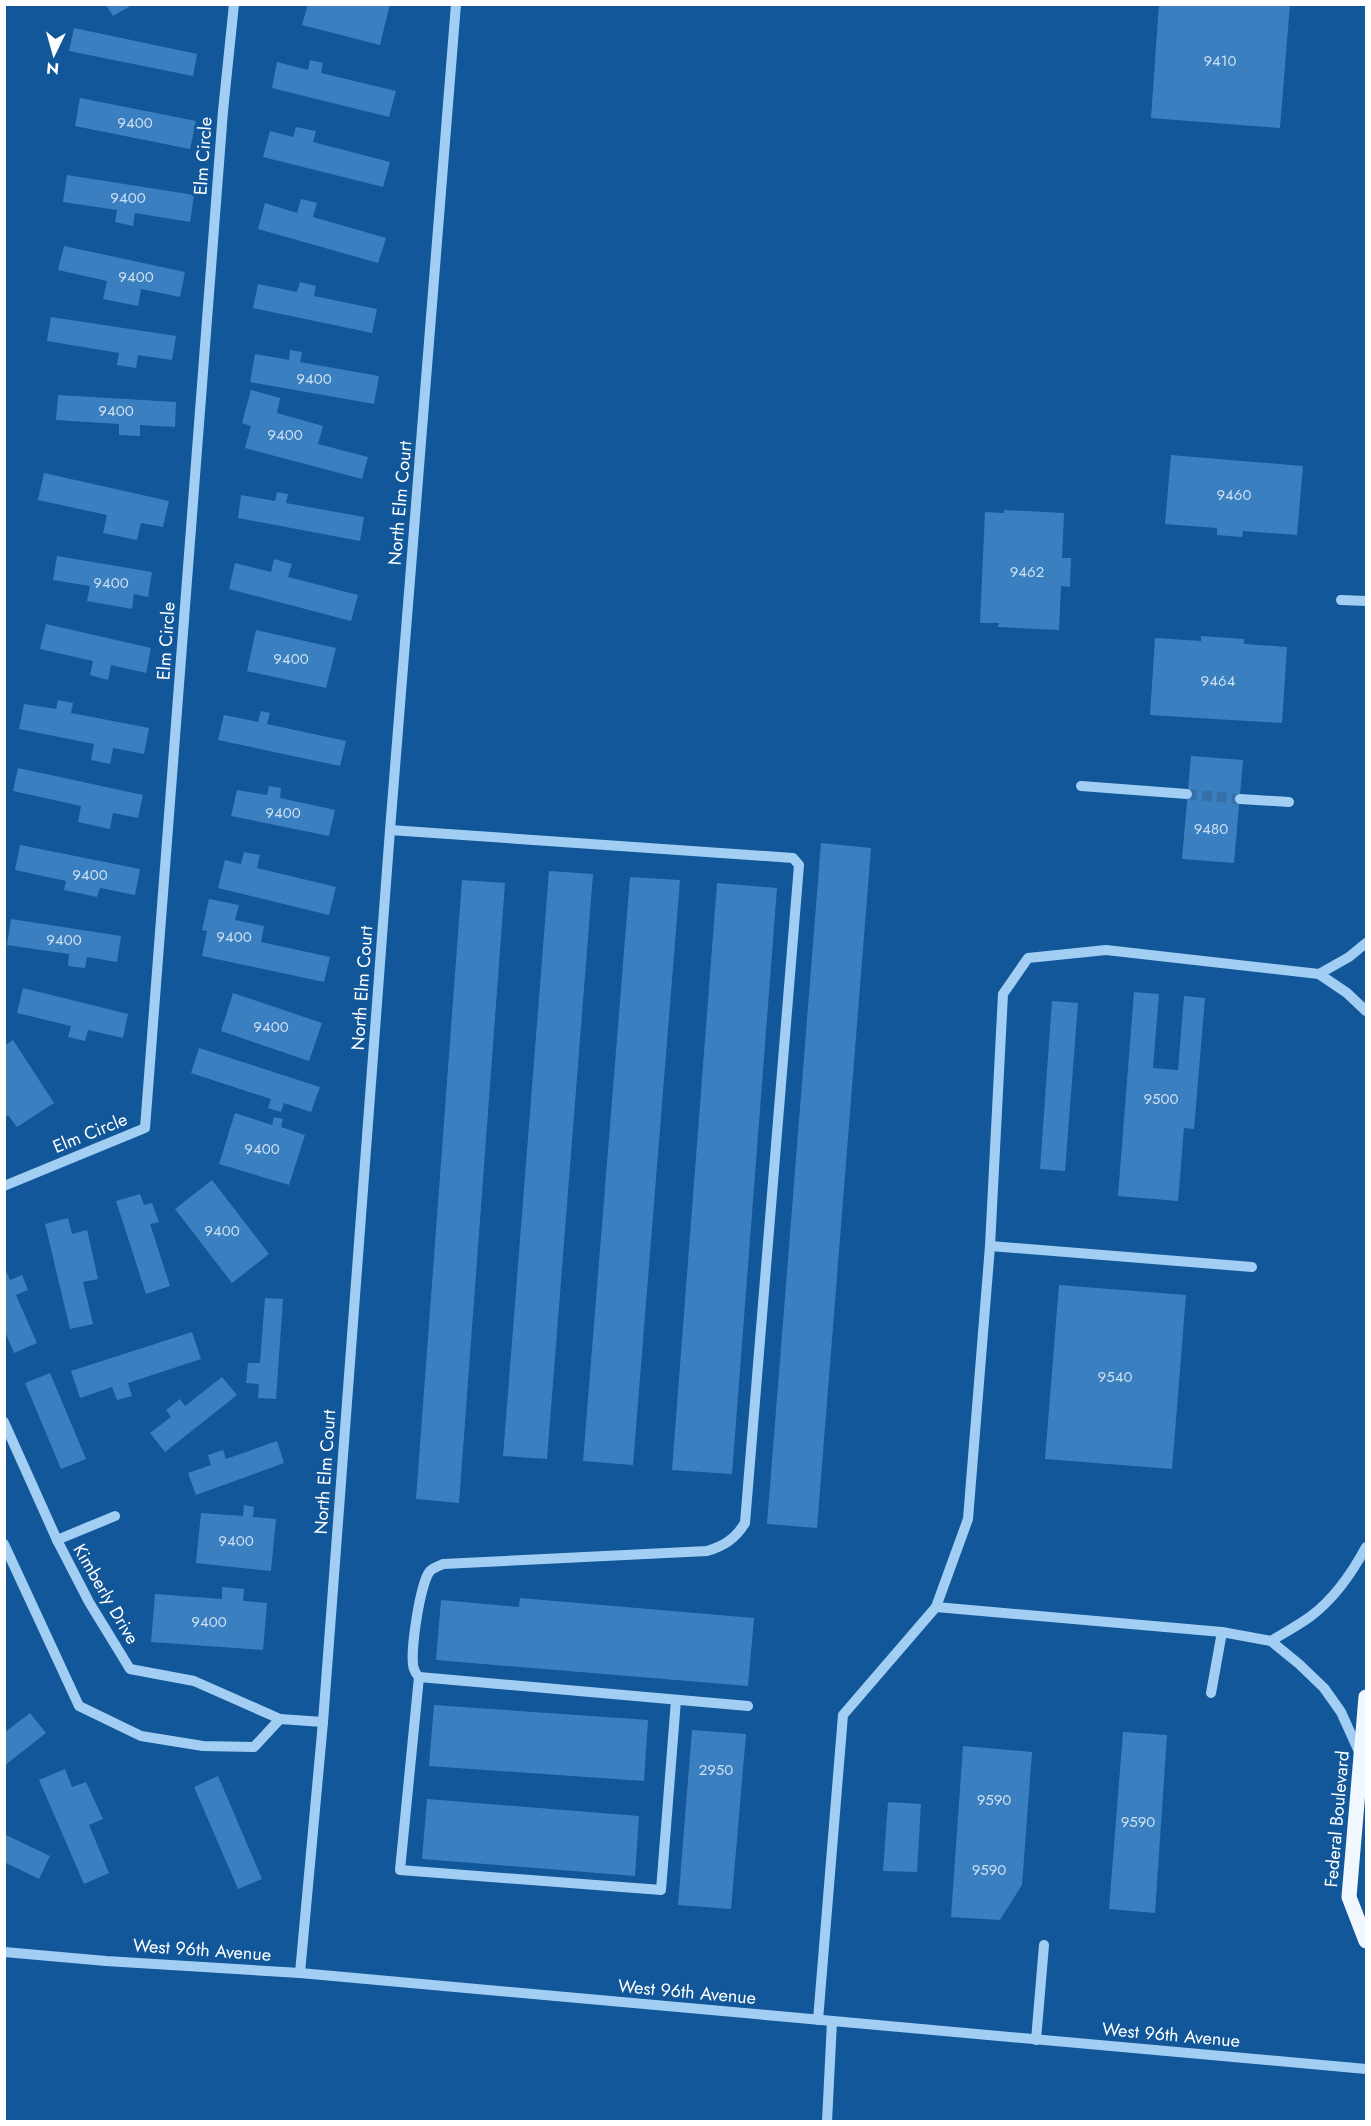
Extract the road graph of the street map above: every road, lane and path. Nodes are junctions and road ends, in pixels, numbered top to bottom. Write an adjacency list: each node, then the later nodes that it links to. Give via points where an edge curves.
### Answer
1 (234, 4): 13 (street, Elm Circle, via 145,1128)
2 (456, 4): 9 (street, North Elm Court)
3 (1341, 600): 4 (street)
4 (1366, 601)
5 (1081, 786): 6 (street)
6 (1187, 794)
7 (1240, 799): 8 (street)
8 (1289, 802)
9 (390, 830): 24 (street, via 793,858 799,865 745,1523 723,1546 707,1551 443,1564 431,1571 422,1587 413,1668); 30 (street, North Elm Court)
10 (1366, 943): 11 (street)
11 (1319, 974): 12 (street); 14 (street, via 1106,950 1028,958 1003,994)
12 (1366, 1011)
13 (4, 1186)
14 (990, 1246): 15 (street); 21 (street, via 968,1520)
15 (1252, 1266)
16 (4, 1422): 18 (street, Kimberly Drive)
17 (115, 1516): 18 (street)
18 (57, 1540): 29 (street, Kimberly Drive, via 88,1602 130,1669 194,1681)
19 (4, 1544): 29 (street, via 80,1706 141,1736 203,1746 254,1747)
20 (1366, 1547): 23 (street, via 1353,1572 1332,1597 1312,1616)
21 (936, 1607): 22 (street); 36 (street, via 843,1715)
22 (1222, 1632): 23 (street); 25 (street)
23 (1271, 1641): 31 (street, via 1324,1688 1341,1712)
24 (419, 1677): 27 (street); 27 (street, via 400,1870 661,1890)
25 (1211, 1693)
26 (1366, 1697): 31 (main road, Federal Boulevard)
27 (676, 1700): 28 (street)
28 (748, 1707)
29 (280, 1719): 30 (street, Kimberly Drive)
30 (323, 1722): 35 (street, North Elm Court)
31 (1362, 1757): 32 (main road, Federal Boulevard, via 1349,1898)
32 (1366, 1941)
33 (1044, 1945): 38 (street)
34 (4, 1952): 35 (street, West 96th Avenue)
35 (300, 1973): 36 (street, West 96th Avenue)
36 (818, 2020): 37 (street, West 96th Avenue)
37 (832, 2022): 38 (street, West 96th Avenue); 40 (street)
38 (1036, 2040): 39 (street, West 96th Avenue)
39 (1366, 2069)
40 (827, 2121)

